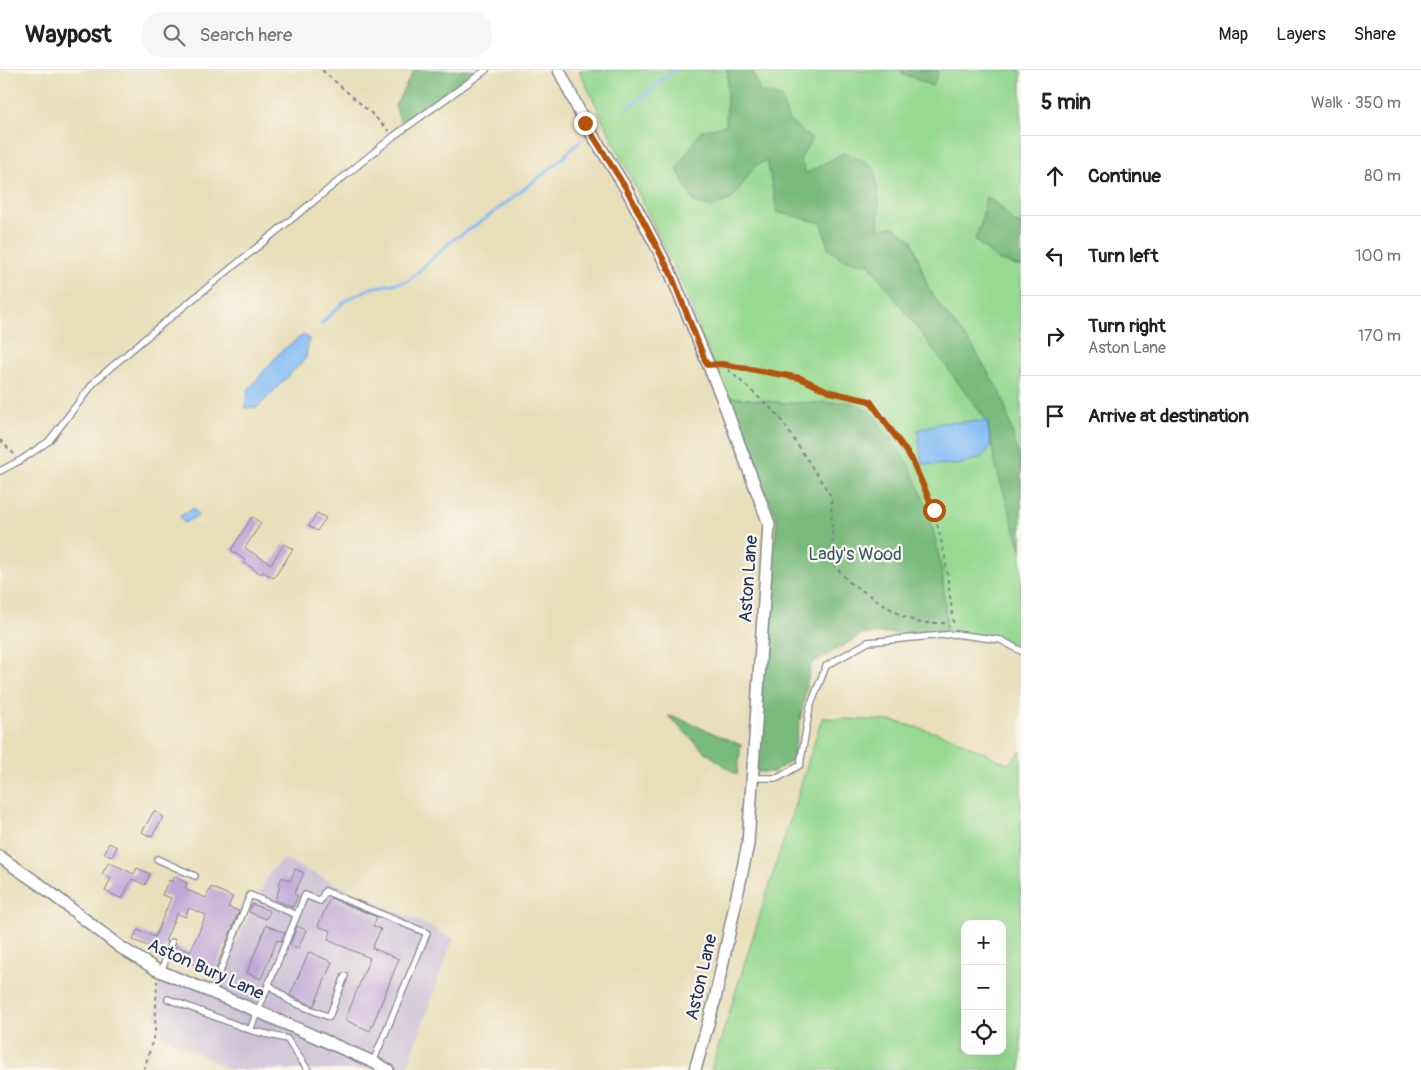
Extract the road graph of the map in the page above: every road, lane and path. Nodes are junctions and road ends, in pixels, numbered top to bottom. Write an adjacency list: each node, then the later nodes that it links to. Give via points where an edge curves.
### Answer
1 (322, 70): 4 (path)
2 (486, 70): 4 (lane)
3 (559, 70): 6 (street, Aston Lane, via 585,123 627,190 671,274)
4 (394, 136): 8 (lane, via 96,380 49,441)
5 (722, 364): 6 (path); 10 (path, via 778,415 831,496 833,564 850,583 902,616 921,623); 11 (path, via 800,378 830,392 870,401 911,458 934,510)
6 (707, 365): 13 (street, Aston Lane, via 769,524)
7 (0, 440): 8 (path)
8 (21, 460): 9 (lane)
9 (0, 471)
10 (944, 623)
11 (954, 634): 12 (lane, via 1000,640); 13 (lane, via 868,642 826,666 810,707 800,765 778,778)
12 (1021, 651)
13 (752, 778): 29 (street, Aston Lane, via 748,844 715,999)
14 (0, 857): 19 (street, Aston Bury Lane, via 120,947)
15 (157, 859): 16 (lane)
16 (195, 876)
17 (297, 915): 21 (lane); 22 (lane, via 250,895); 26 (lane, via 306,895 320,901 325,891 426,933)
18 (172, 942): 19 (lane)
19 (159, 971): 22 (street, Aston Bury Lane); 27 (path, via 155,1032)
20 (345, 976): 21 (lane, via 329,1017 290,1001)
21 (268, 984): 24 (lane)
22 (212, 992): 24 (street, Aston Bury Lane)
23 (168, 999): 25 (lane)
24 (257, 1011): 25 (lane); 26 (street, Aston Bury Lane)
25 (250, 1030): 28 (lane, via 287,1039)
26 (382, 1067)
27 (144, 1070)
28 (308, 1070)
29 (695, 1070)

